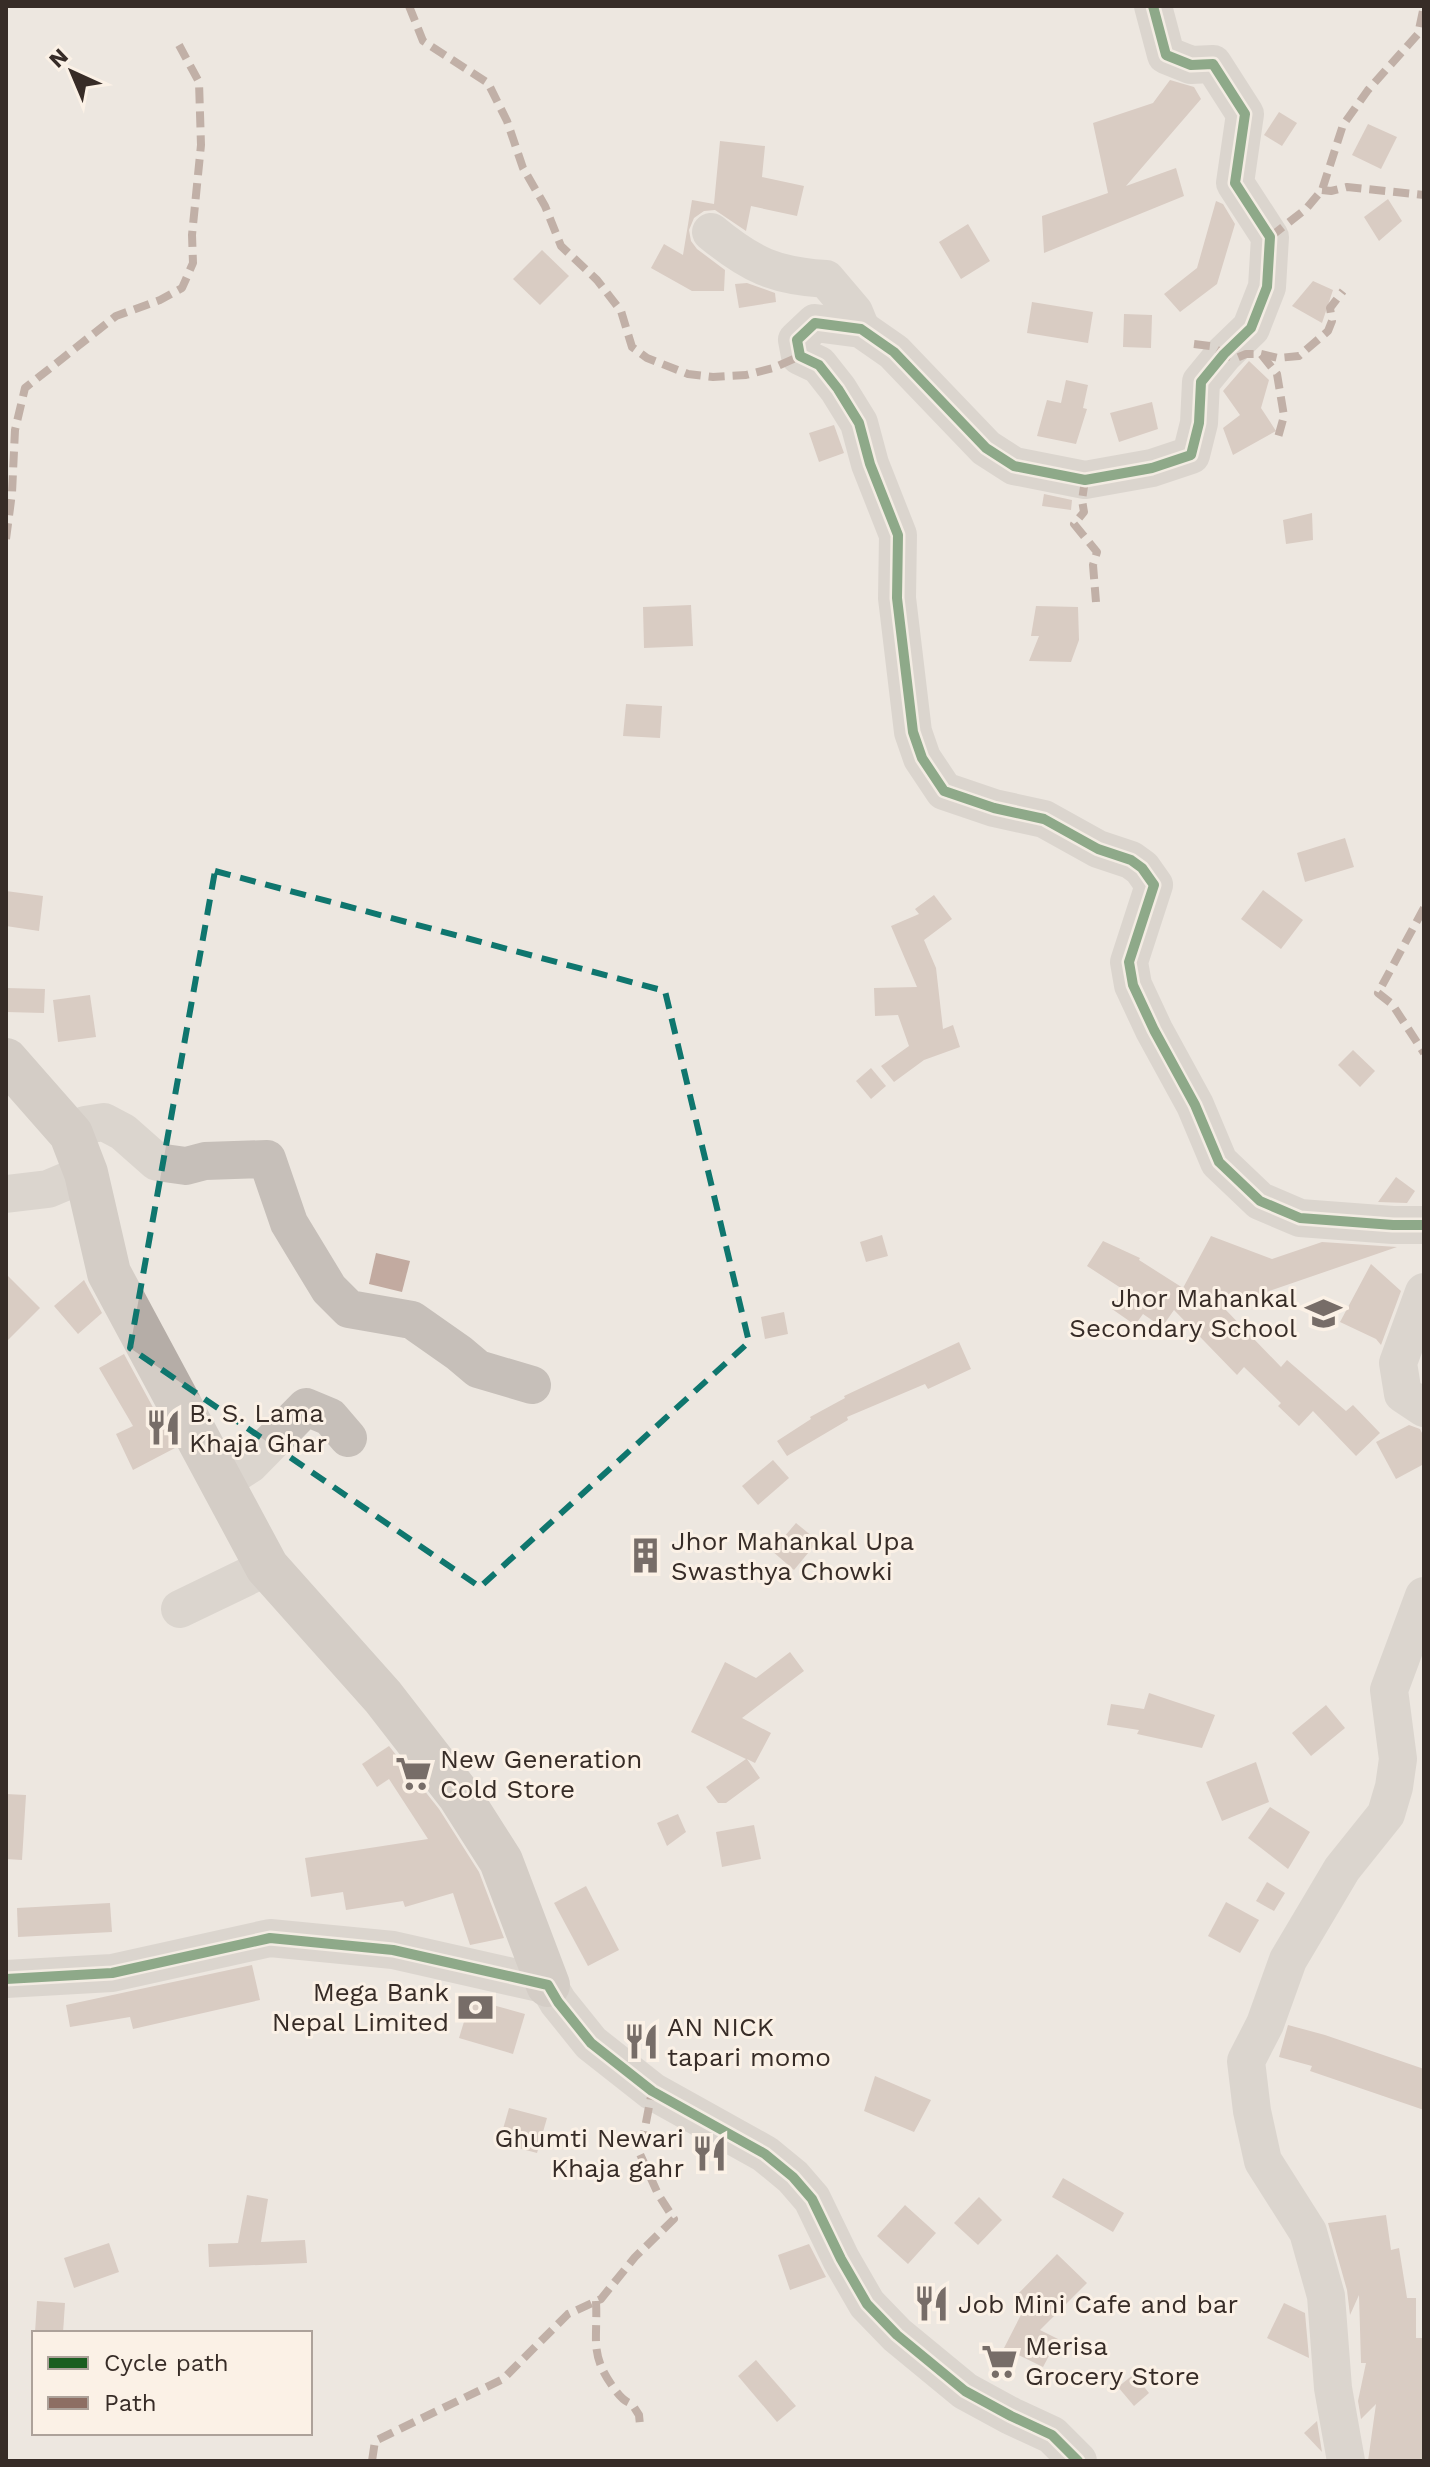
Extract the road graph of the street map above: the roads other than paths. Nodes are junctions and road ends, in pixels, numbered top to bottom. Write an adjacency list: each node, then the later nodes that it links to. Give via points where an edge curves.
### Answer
1 (1153, 6): 3 (street, via 1166,55 1191,65 1213,64 1245,114 1235,183 1270,237 1267,287 1251,328 1201,382 1191,455 1085,480 1014,466 986,448 894,352)
2 (711, 232): 3 (street, via 759,266 794,277 826,279 854,312)
3 (861, 329): 7 (street, via 815,323 797,340 800,356 819,365 859,423 898,535 897,598 913,732 922,758 944,791 1044,819 1142,868 1154,885 1129,962 1133,985 1219,1162 1260,1201 1300,1218)
4 (6, 1060): 5 (main road)
5 (79, 1154): 6 (street, via 48,1189); 9 (street, via 85,1125 104,1122 157,1162 186,1166 267,1159 289,1223 329,1289 349,1309 412,1320 478,1369); 12 (main road, via 109,1273)
6 (6, 1194)
7 (1424, 1225)
8 (1424, 1292): 10 (street, via 1398,1363 1403,1394)
9 (532, 1385)
10 (1424, 1408)
11 (348, 1438): 12 (street, via 330,1417 306,1407 250,1464)
12 (222, 1482): 13 (main road)
13 (267, 1567): 15 (street); 17 (main road, via 383,1697 459,1795 501,1861)
14 (1424, 1596): 19 (street, via 1389,1690 1398,1759 1386,1814 1342,1869 1288,1960 1246,2061 1263,2161 1308,2232 1326,2296 1333,2388)
15 (180, 1609)
16 (6, 1979): 17 (street, via 112,1973 270,1938 393,1950)
17 (548, 1985): 18 (street, via 591,2043 652,2091 765,2154 793,2177 812,2199 867,2304 897,2335 965,2391 1052,2435)
18 (1078, 2461)
19 (1346, 2461)

